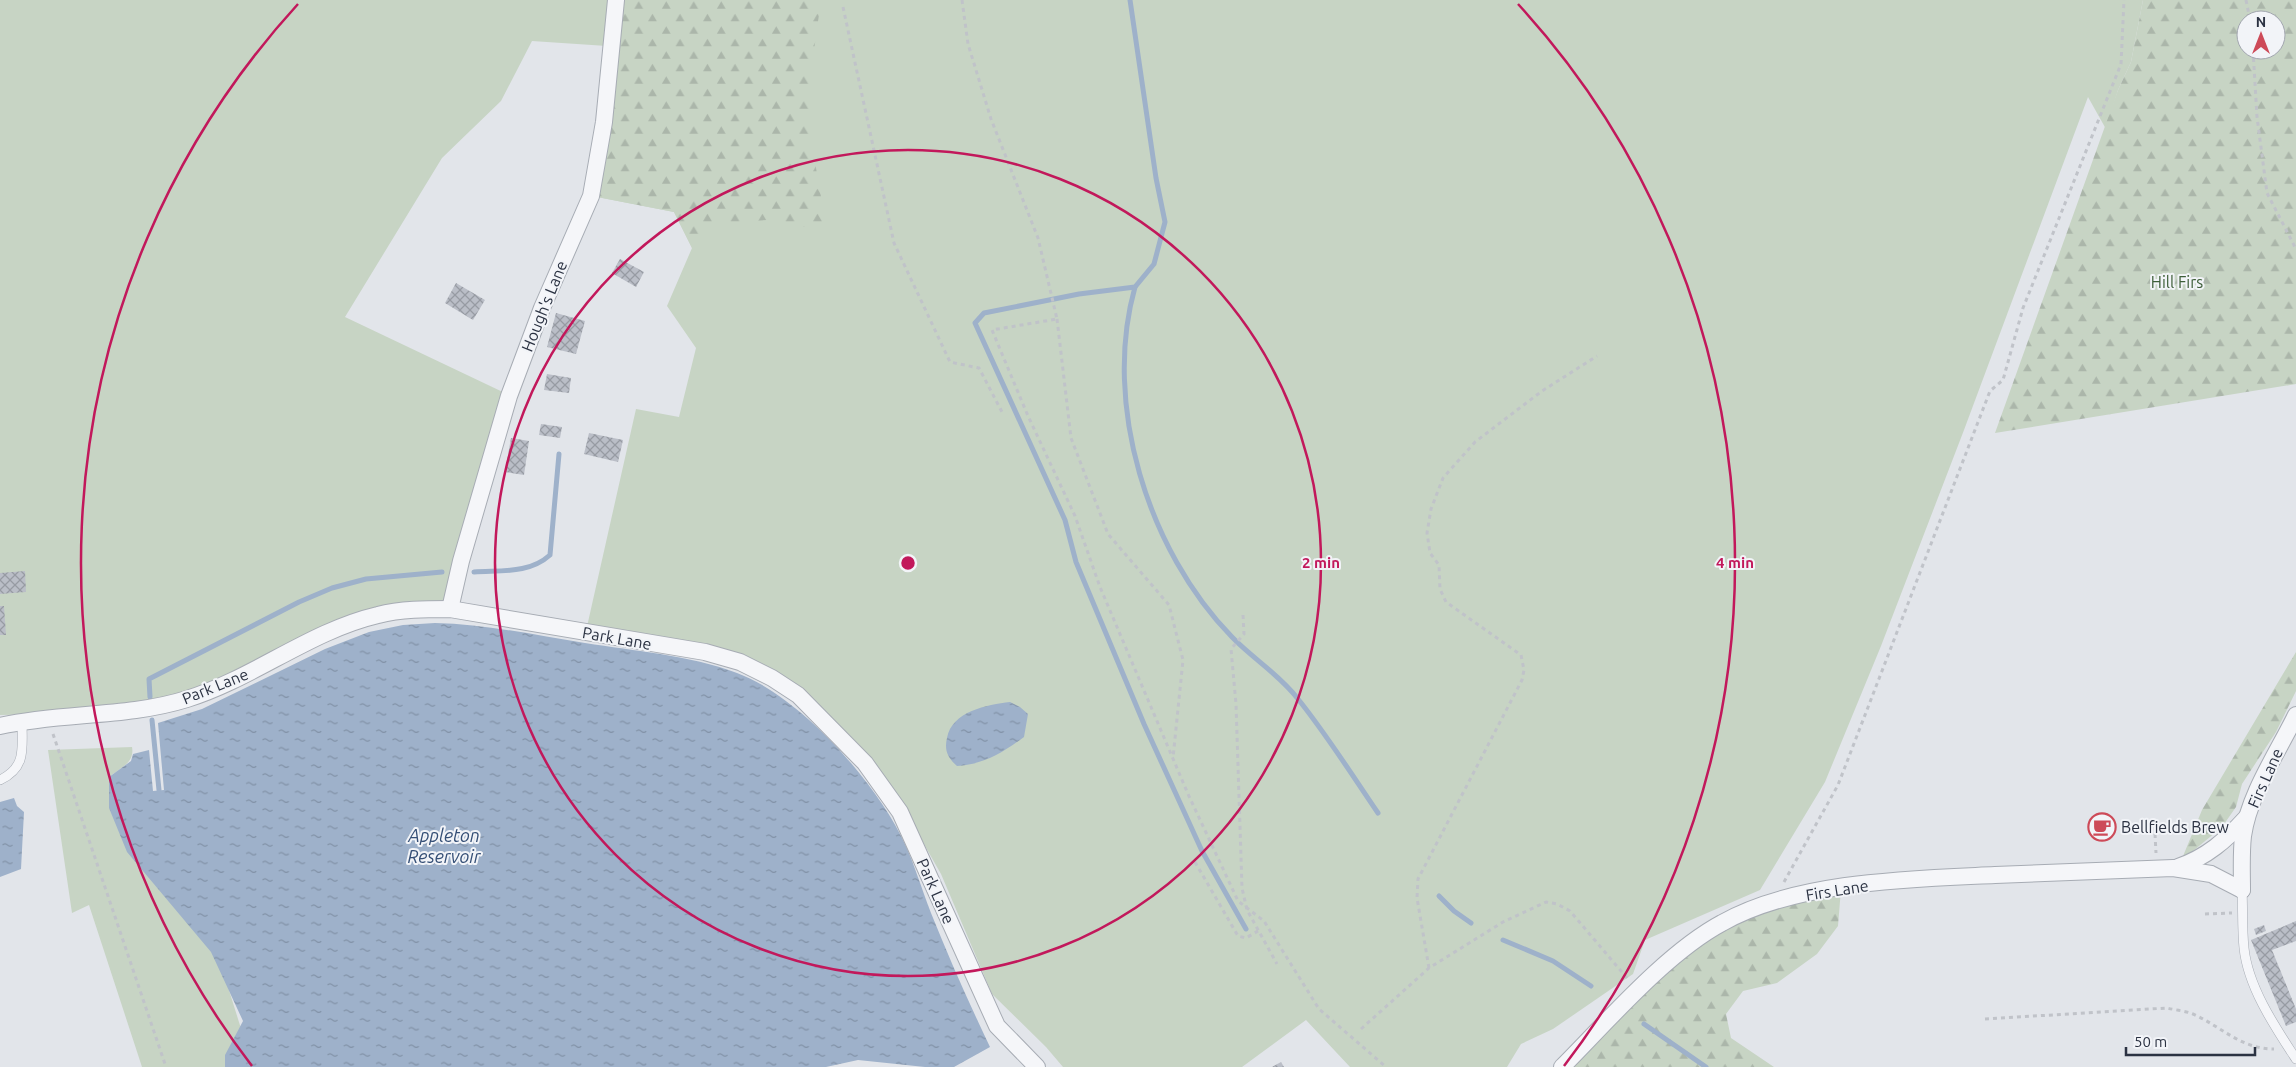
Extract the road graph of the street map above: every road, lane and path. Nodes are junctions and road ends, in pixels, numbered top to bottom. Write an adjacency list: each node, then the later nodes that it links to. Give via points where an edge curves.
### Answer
1 (616, 0): 10 (street, Hough's Lane, via 604,122 592,196 542,308 509,396)
2 (962, 0): 7 (path, via 968,44 991,119 1038,238)
3 (2124, 0): 22 (path, via 2121,64 2023,308 2002,380 1990,391 1838,785)
4 (844, 7): 9 (path, via 894,244 950,362 978,368)
5 (2254, 60): 6 (path, via 2257,117 2267,193)
6 (2296, 249)
7 (1057, 319): 16 (path, via 1070,438 1108,534 1169,605 1182,660); 16 (path, via 992,330 1075,516 1100,587)
8 (1598, 356): 28 (path, via 1542,391 1475,442 1444,478 1431,509 1427,533 1430,553 1439,565 1440,589 1446,602 1520,655 1524,670 1522,680 1418,879 1417,898)
9 (1002, 412)
10 (450, 609): 13 (street, Park Lane, via 395,612 359,621 333,630 208,692 177,701 132,712); 35 (street, Park Lane, via 705,652 740,662 798,695 865,763 900,812 997,1026)
11 (1242, 615): 23 (path, via 1244,634 1230,649 1236,704 1240,864)
12 (2296, 715): 18 (street, Firs Lane, via 2267,770)
13 (48, 718): 14 (street, Park Lane); 34 (path)
14 (22, 721): 15 (street, Park Lane); 17 (lane, via 22,756 13,773)
15 (0, 726)
16 (1173, 759): 23 (path, via 1238,901)
17 (0, 780)
18 (2249, 815): 20 (street, Firs Lane, via 2215,848 2194,861); 21 (street, Firs Lane, via 2243,834)
19 (1195, 862): 26 (path, via 1238,936 1246,938)
20 (2173, 868): 21 (street, Firs Lane, via 2211,874); 22 (street, Firs Lane, via 1926,878 1822,890)
21 (2242, 890): 24 (lane)
22 (1773, 902): 29 (street, Firs Lane, via 1721,923 1696,940)
23 (1247, 908): 26 (path); 36 (path, via 1264,922 1320,1009)
24 (2243, 913): 25 (path); 32 (lane, via 2244,949 2253,980)
25 (2205, 914)
26 (1258, 931): 27 (path)
27 (1277, 964)
28 (1429, 968): 29 (path, via 1503,922 1546,902 1570,911); 31 (path)
29 (1638, 991): 37 (street, Firs Lane)
30 (1985, 1019): 32 (path, via 2167,1008 2193,1014 2245,1044 2263,1049)
31 (1361, 1029)
32 (2287, 1044): 33 (lane)
33 (2296, 1059)
34 (166, 1067)
35 (1037, 1067)
36 (1386, 1067)
37 (1562, 1067)

